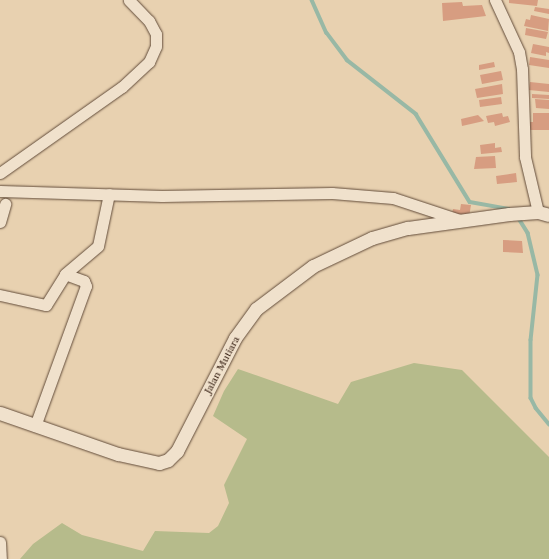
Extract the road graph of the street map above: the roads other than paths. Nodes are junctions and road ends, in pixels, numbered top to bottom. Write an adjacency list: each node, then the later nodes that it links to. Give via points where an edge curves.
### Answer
1 (129, 0): 3 (street, via 149,21 156,34 156,46 149,62 122,87)
2 (495, 0): 7 (street, via 519,52 522,69 525,158)
3 (0, 173)
4 (0, 191): 5 (street)
5 (109, 194): 8 (street, via 347,194 393,198); 10 (street, via 98,246)
6 (5, 204): 9 (street)
7 (543, 214): 8 (street, Jalan Mutiara)
8 (460, 220): 13 (street, Jalan Mutiara, via 408,228 372,238 313,266 286,284 256,309 235,338 177,451 168,460 159,463 118,454)
9 (0, 222)
10 (65, 274): 11 (street, via 45,306); 13 (street, via 84,281 86,286)
11 (0, 295)
12 (0, 413): 13 (street, Jalan Mutiara)
13 (35, 426)
14 (0, 542): 15 (street)
15 (1, 559)

